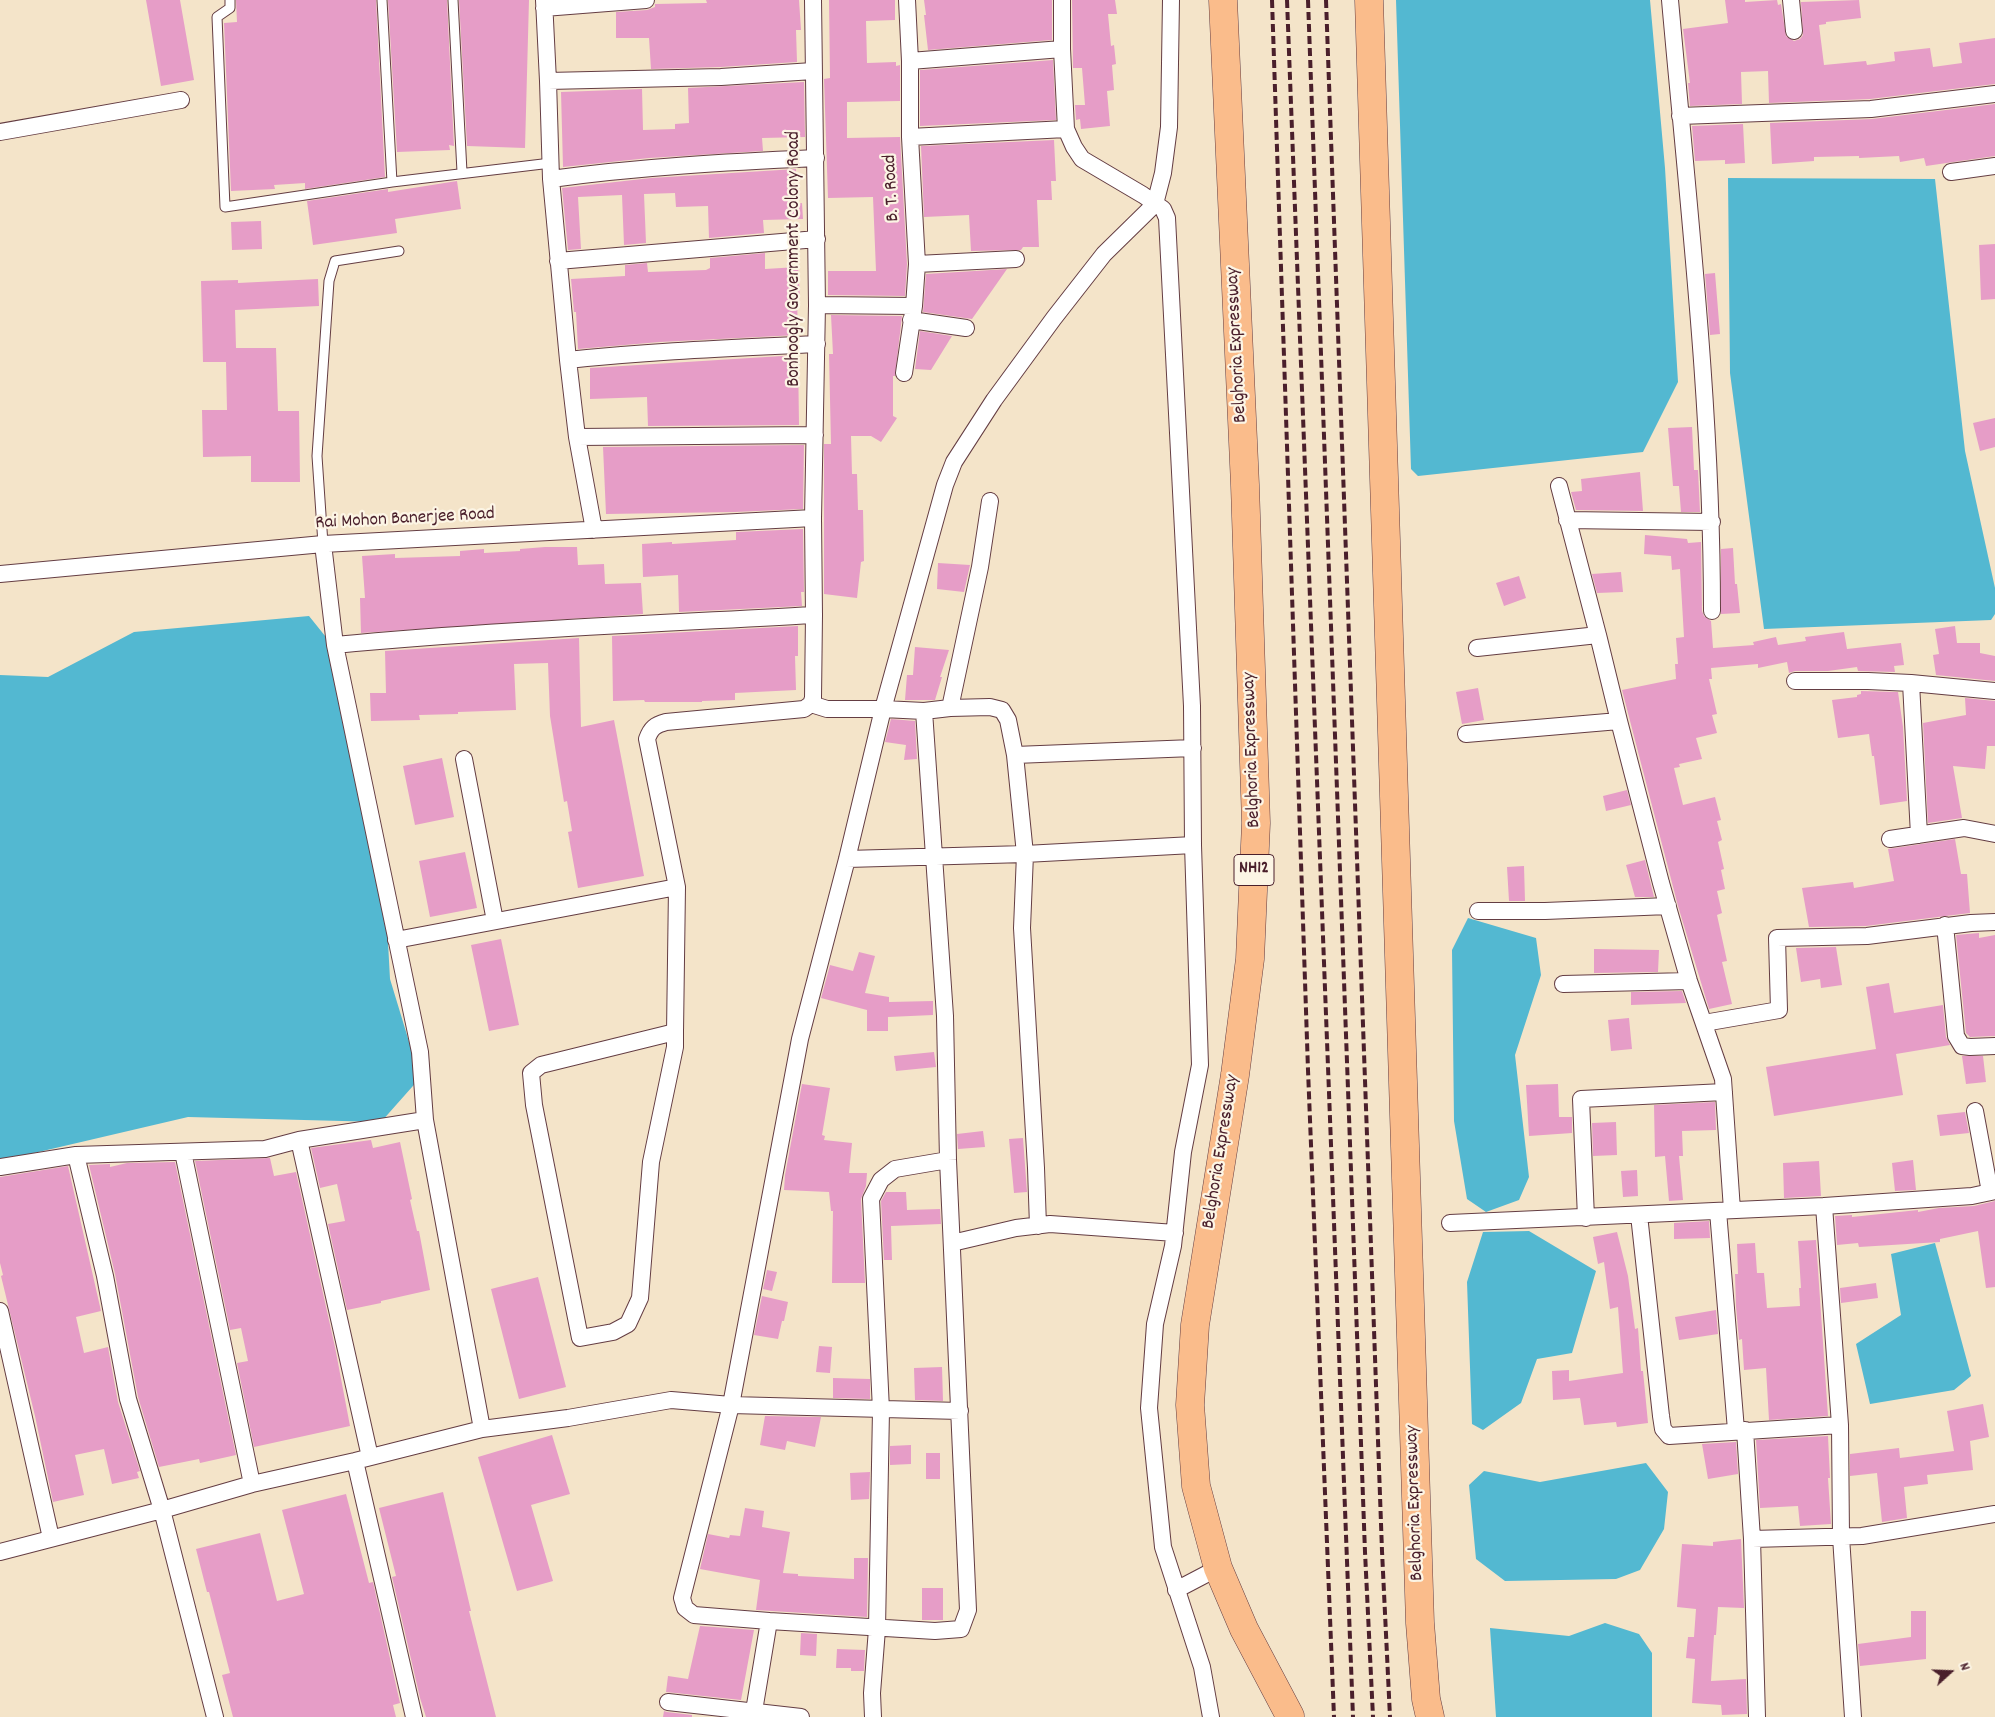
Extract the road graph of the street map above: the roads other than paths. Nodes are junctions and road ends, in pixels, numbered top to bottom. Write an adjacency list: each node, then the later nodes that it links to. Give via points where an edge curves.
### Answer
1 (230, 0): 30 (lane, via 230,8 217,17 225,207)
2 (382, 0): 30 (lane)
3 (453, 0): 28 (lane)
4 (646, 0): 13 (street)
5 (813, 0): 17 (street, Bonhoogly Government Colony Road)
6 (908, 0): 16 (street, B. T. Road)
7 (1062, 0): 15 (street)
8 (1171, 0): 31 (street, via 1169,127 1163,172)
9 (1223, 0): 121 (highway, Belghoria Expressway / NH12, via 1245,485 1256,823 1250,960 1195,1325 1190,1405 1196,1486)
10 (1369, 0): 133 (highway, Belghoria Expressway, via 1419,1613)
11 (1670, 0): 21 (street)
12 (1791, 0): 14 (street)
13 (544, 4): 18 (street)
14 (1794, 31)
15 (1062, 50): 16 (street); 22 (street)
16 (910, 61): 24 (street, B. T. Road)
17 (814, 72): 18 (street); 25 (street, Bonhoogly Government Colony Road)
18 (548, 81): 27 (street)
19 (1995, 94): 21 (street, via 1871,108)
20 (180, 100): 23 (street)
21 (1680, 116): 49 (street, via 1705,398)
22 (1066, 129): 24 (street); 31 (street, via 1082,159)
23 (0, 132)
24 (910, 137): 36 (street, B. T. Road)
25 (816, 158): 27 (street); 32 (street, Bonhoogly Government Colony Road)
26 (1995, 166): 29 (street)
27 (551, 171): 28 (lane); 35 (street)
28 (462, 172): 30 (lane)
29 (1951, 172)
30 (392, 182)
31 (1149, 200): 63 (street, via 1054,318 994,400 954,462 944,485); 67 (street, via 1162,209 1167,218)
32 (817, 239): 35 (street); 37 (street, Bonhoogly Government Colony Road)
33 (399, 251): 51 (lane, via 335,261 329,282 318,456)
34 (1016, 259): 36 (street)
35 (558, 261): 41 (street)
36 (917, 264): 38 (street, B. T. Road)
37 (818, 305): 38 (street); 40 (street, Bonhoogly Government Colony Road)
38 (912, 313): 39 (street); 42 (street, B. T. Road)
39 (966, 328)
40 (816, 344): 41 (street, via 635,353); 43 (street, Bonhoogly Government Colony Road)
41 (568, 360): 44 (street)
42 (904, 373)
43 (815, 435): 44 (street); 47 (street, Bonhoogly Government Colony Road)
44 (577, 437): 50 (street)
45 (1559, 486): 48 (street)
46 (990, 501): 62 (street, via 980,567)
47 (813, 518): 50 (street, Rai Mohon Banerjee Road); 54 (street, Bonhoogly Government Colony Road)
48 (1567, 520): 49 (street); 55 (street)
49 (1712, 522): 53 (street)
50 (594, 530): 51 (street, Rai Mohon Banerjee Road)
51 (323, 544): 52 (street, Rai Mohon Banerjee Road); 56 (street)
52 (0, 574)
53 (1712, 611)
54 (814, 616): 56 (street, via 425,636); 61 (street, Bonhoogly Government Colony Road, via 813,698)
55 (1598, 634): 57 (street); 65 (street)
56 (335, 646): 83 (street)
57 (1477, 648)
58 (1795, 681): 59 (street)
59 (1911, 683): 60 (street); 71 (street)
60 (1995, 691)
61 (810, 704): 63 (street, via 827,709); 77 (street, via 804,709 666,722 650,731 647,739)
62 (950, 708): 64 (street); 68 (street, via 990,707 1002,710 1008,720)
63 (877, 709): 64 (street); 76 (street)
64 (924, 711): 75 (street)
65 (1618, 721): 66 (street); 78 (street)
66 (1466, 734)
67 (1192, 748): 68 (street); 73 (street)
68 (1015, 755): 74 (street)
69 (464, 759): 80 (street)
70 (1995, 834): 71 (street, via 1964,828)
71 (1919, 835): 72 (street)
72 (1890, 839)
73 (1193, 845): 74 (street); 104 (street, via 1200,1065 1183,1152)
74 (1025, 854): 75 (street); 103 (street, via 1022,928)
75 (935, 857): 76 (street); 95 (street, via 945,1016)
76 (847, 860): 107 (street, via 800,1039)
77 (677, 887): 80 (street); 87 (street)
78 (1668, 906): 79 (street); 84 (street)
79 (1478, 911)
80 (495, 921): 83 (street)
81 (1995, 922): 82 (street)
82 (1945, 926): 86 (street, via 1866,936 1777,938 1779,1010); 88 (street, via 1956,1036 1962,1046)
83 (396, 940): 91 (street, via 420,1052)
84 (1689, 981): 85 (street); 86 (street)
85 (1563, 984)
86 (1704, 1024): 89 (street, via 1723,1079)
87 (675, 1032): 87 (street, via 675,1048 651,1162 640,1298 628,1324 613,1332 580,1338 534,1106 531,1073 541,1065)
88 (1995, 1046)
89 (1724, 1092): 99 (street); 101 (street, via 1581,1099)
90 (1975, 1111): 97 (street)
91 (425, 1120): 92 (street); 111 (street)
92 (299, 1140): 93 (street, via 264,1149); 113 (street)
93 (183, 1152): 94 (street); 114 (street)
94 (76, 1154): 96 (street); 115 (street, via 105,1276 128,1399)
95 (948, 1160): 105 (street); 108 (street, via 894,1169 881,1180 871,1199)
96 (0, 1168)
97 (1993, 1192): 98 (street)
98 (1824, 1206): 99 (street); 110 (street)
99 (1725, 1210): 100 (street); 112 (street)
100 (1639, 1215): 101 (street); 112 (street, via 1664,1429 1670,1436 1678,1437)
101 (1586, 1218): 102 (street)
102 (1450, 1224)
103 (1038, 1226): 104 (street, via 1050,1224); 105 (street)
104 (1175, 1233): 122 (street, via 1155,1324 1149,1408 1163,1547)
105 (952, 1243): 109 (street)
106 (0, 1311): 118 (street)
107 (731, 1405): 108 (street); 111 (street, via 671,1400 568,1418); 123 (street, via 682,1598 684,1608 694,1615)
108 (881, 1410): 109 (street); 124 (street)
109 (960, 1411): 124 (street, via 968,1610 961,1629)
110 (1840, 1425): 112 (street); 117 (street)
111 (482, 1428): 113 (street)
112 (1740, 1430): 119 (street)
113 (362, 1459): 114 (street); 129 (street)
114 (252, 1484): 115 (street)
115 (162, 1510): 118 (street); 128 (street)
116 (1995, 1514): 117 (street)
117 (1840, 1537): 119 (street); 135 (street)
118 (51, 1538): 120 (street)
119 (1752, 1539): 134 (street)
120 (0, 1552)
121 (1218, 1568): 122 (street); 127 (highway, Belghoria Expressway / NH12, via 1244,1629)
122 (1176, 1590): 132 (street, via 1202,1668)
123 (769, 1621): 124 (street); 126 (street)
124 (877, 1629): 131 (street)
125 (668, 1702): 126 (street)
126 (754, 1714): 130 (street)
127 (1290, 1716)
128 (215, 1717)
129 (414, 1717)
130 (801, 1717)
131 (873, 1717)
132 (1211, 1717)
133 (1430, 1717)
134 (1757, 1717)
135 (1853, 1717)

